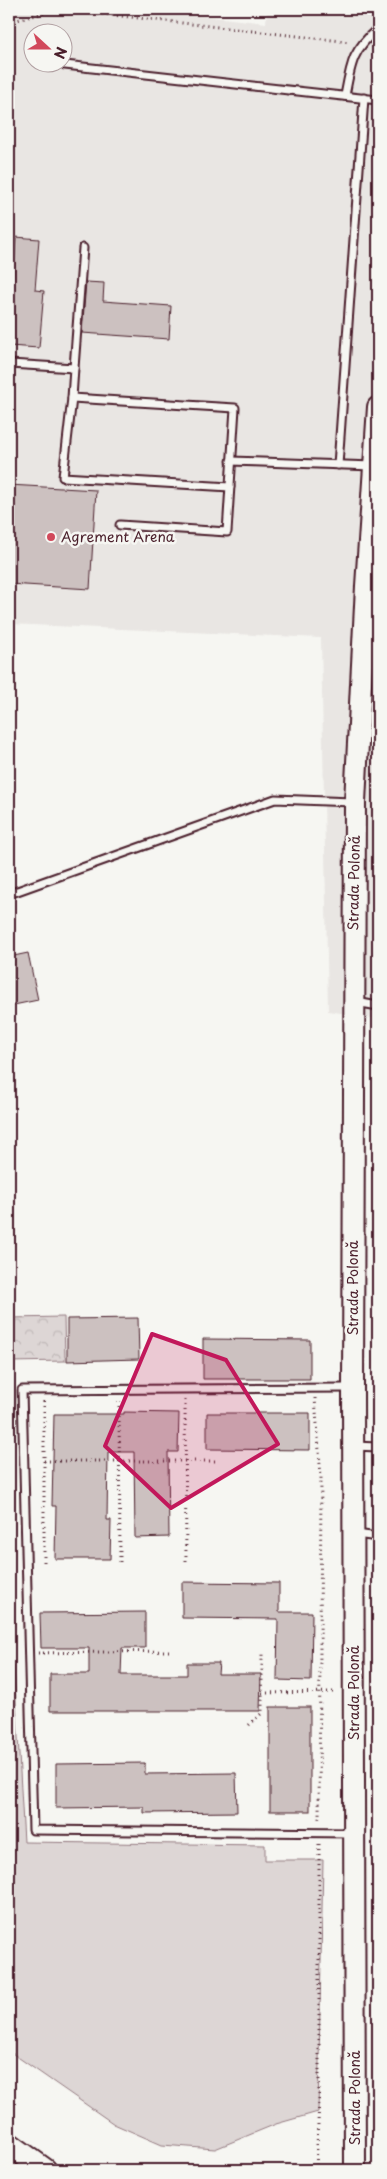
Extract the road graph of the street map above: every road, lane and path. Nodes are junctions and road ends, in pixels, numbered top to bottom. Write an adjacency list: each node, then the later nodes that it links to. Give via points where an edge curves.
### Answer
1 (9, 22): 3 (path, via 59,9)
2 (378, 28): 3 (lane)
3 (361, 43): 5 (lane, via 350,67)
4 (72, 67): 5 (lane)
5 (346, 96): 6 (lane)
6 (364, 98): 7 (lane); 14 (lane)
7 (378, 100)
8 (83, 248): 10 (lane)
9 (10, 364): 10 (lane)
10 (74, 368): 11 (lane)
11 (72, 398): 13 (lane, via 234,408); 16 (lane, via 62,477)
12 (378, 407): 15 (main road, Strada Polonă)
13 (231, 461): 14 (lane); 16 (lane)
14 (338, 465): 15 (lane)
15 (374, 466): 17 (main road, Strada Polonă)
16 (230, 487): 18 (lane, via 227,532)
17 (375, 492): 19 (main road, Strada Polonă)
18 (120, 526)
19 (355, 802): 20 (lane, via 275,799); 21 (main road, Strada Polonă)
20 (9, 894)
21 (353, 1002): 22 (lane); 24 (main road, Strada Polonă)
22 (378, 1006)
23 (314, 1387): 24 (lane); 26 (lane); 42 (path, via 321,1477)
24 (353, 1388): 28 (main road, Strada Polonă)
25 (119, 1390): 26 (lane); 27 (lane); 31 (path)
26 (185, 1390): 32 (path)
27 (44, 1391): 30 (path); 41 (lane, via 22,1390)
28 (353, 1446): 29 (lane); 34 (main road, Strada Polonă)
29 (378, 1447)
30 (44, 1461): 31 (path); 37 (path)
31 (119, 1461): 32 (path); 38 (path)
32 (186, 1461): 33 (path); 36 (path)
33 (218, 1461)
34 (353, 1533): 35 (lane); 47 (main road, Strada Polonă)
35 (378, 1537)
36 (186, 1562)
37 (44, 1563)
38 (120, 1563)
39 (170, 1651): 41 (path)
40 (262, 1652): 44 (path)
41 (29, 1654): 46 (lane, via 33,1830)
42 (321, 1692): 43 (path); 44 (path); 46 (path)
43 (343, 1692)
44 (262, 1693): 45 (path, via 262,1713)
45 (249, 1724)
46 (318, 1832): 47 (lane); 50 (path, via 319,2100)
47 (354, 1833): 51 (main road, Strada Polonă)
48 (9, 2144): 49 (main road)
49 (46, 2170)
50 (316, 2170)
51 (355, 2170)

